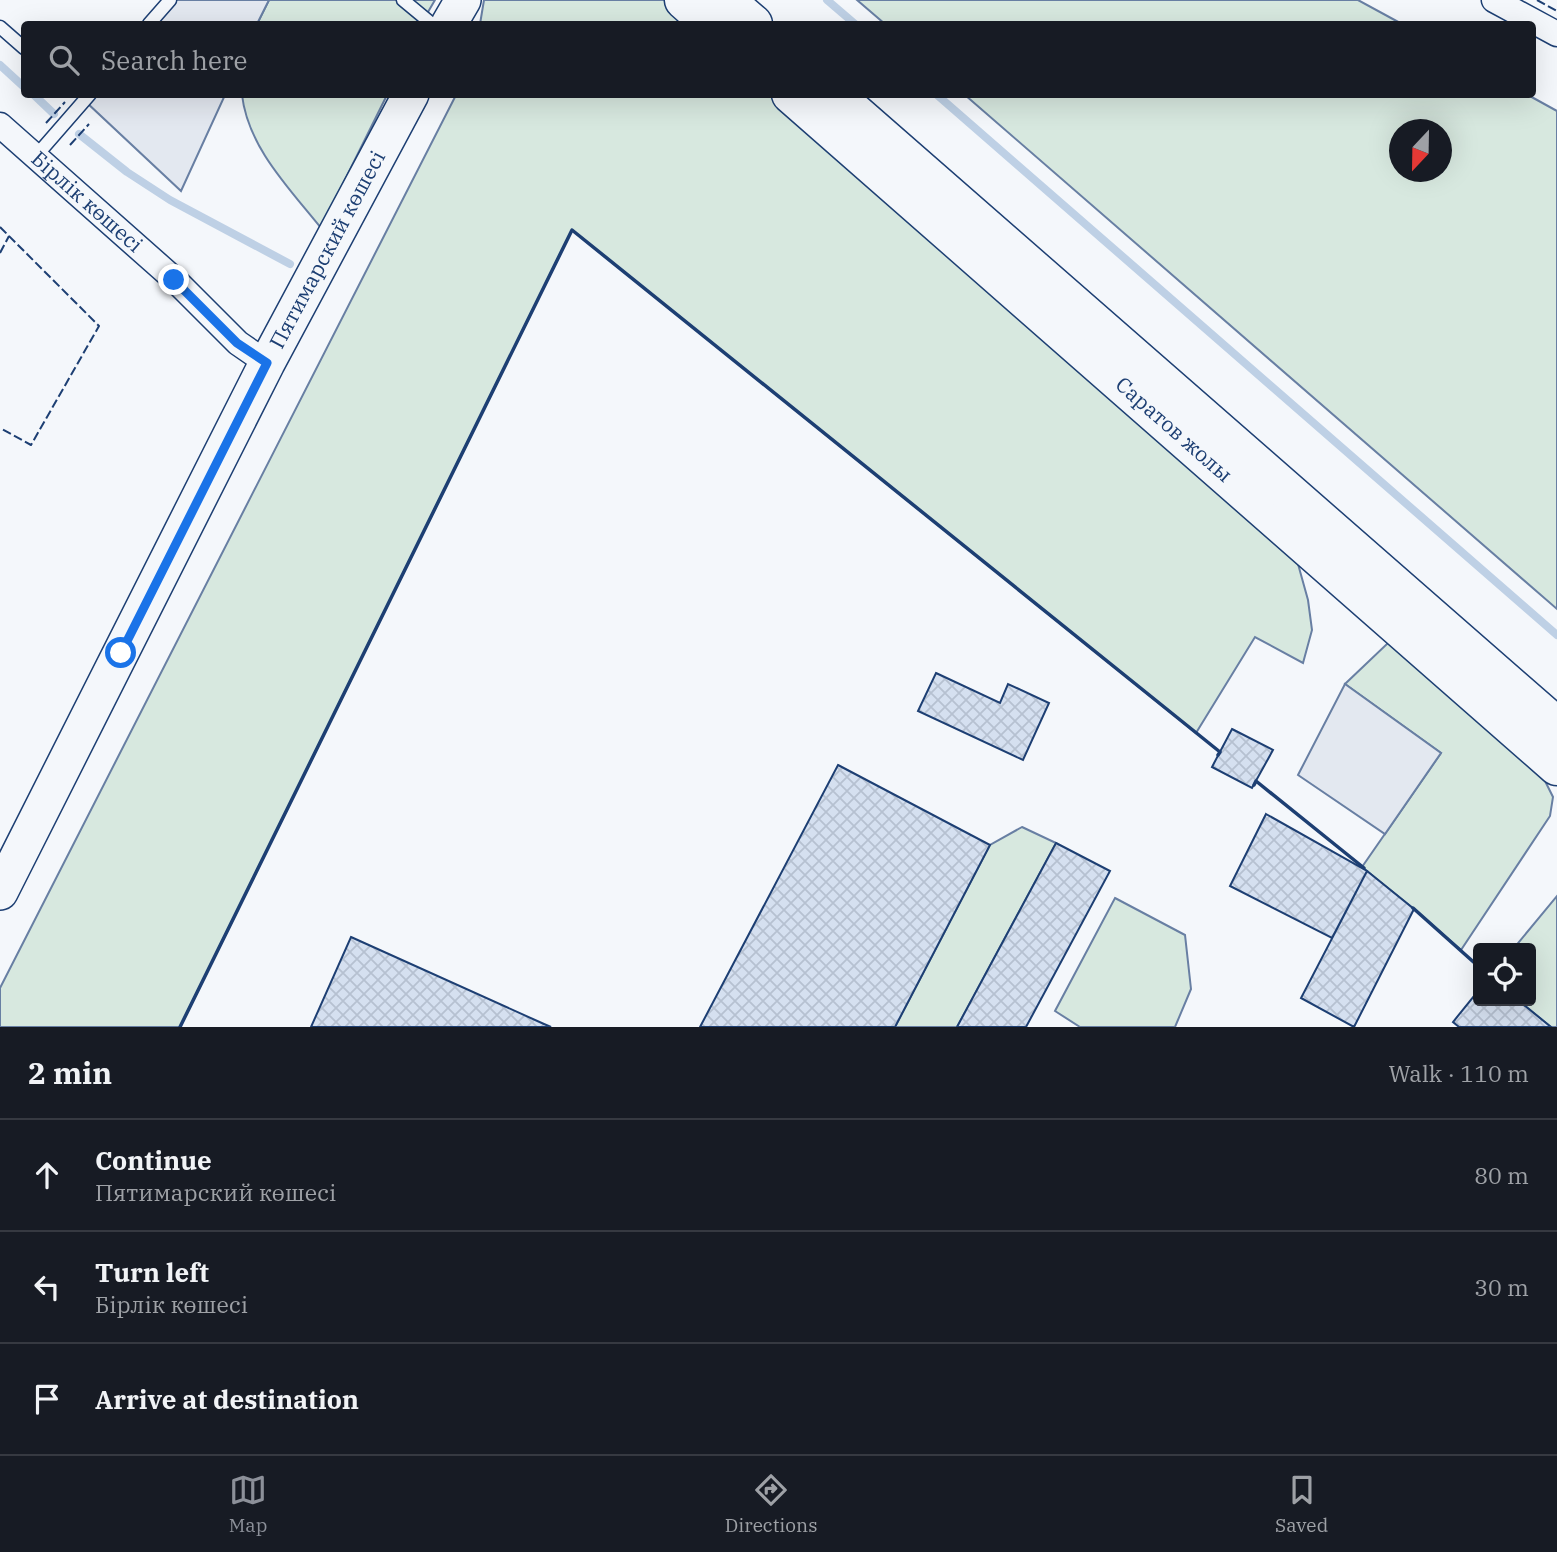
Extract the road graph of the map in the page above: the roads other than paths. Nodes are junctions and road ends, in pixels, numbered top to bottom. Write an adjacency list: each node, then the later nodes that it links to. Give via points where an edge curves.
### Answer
1 (170, 0): 7 (lane)
2 (403, 0): 8 (lane)
3 (463, 0): 9 (main road)
4 (684, 0): 10 (main road)
5 (725, 0): 11 (main road)
6 (1494, 0): 12 (street)
7 (152, 21)
8 (428, 21)
9 (451, 21)
10 (708, 21)
11 (750, 21)
12 (1533, 21)
13 (1536, 23): 15 (street)
14 (0, 27): 16 (lane)
15 (1557, 34)
16 (21, 45)
17 (83, 98): 22 (lane)
18 (409, 98): 23 (main road, Пятимарский көшесі)
19 (796, 98): 25 (main road, Саратов жолы)
20 (838, 98): 24 (main road, Саратов жолы)
21 (0, 125): 22 (street, Бірлік көшесі)
22 (36, 156): 23 (street, Бірлік көшесі, via 237,343)
23 (267, 363): 26 (main road, Пятимарский көшесі)
24 (1557, 727)
25 (1557, 766)
26 (0, 892)

